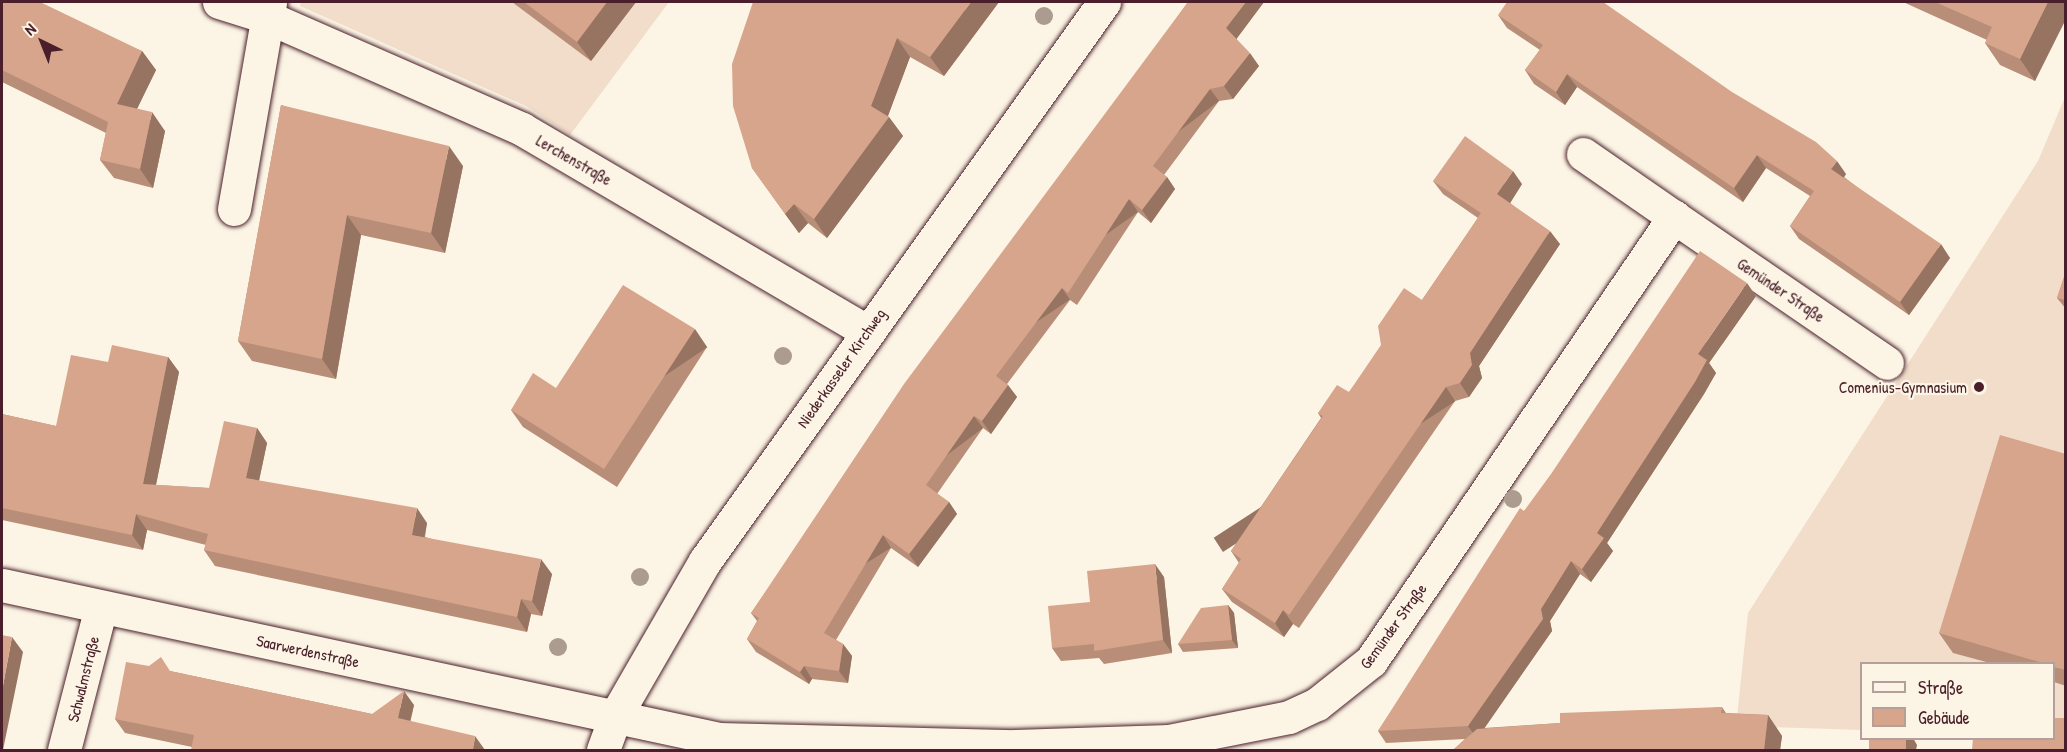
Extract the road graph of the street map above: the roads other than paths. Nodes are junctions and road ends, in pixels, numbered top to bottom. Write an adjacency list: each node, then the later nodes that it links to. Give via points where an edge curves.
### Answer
1 (219, 2): 3 (street, Lerchenstraße)
2 (1104, 2): 7 (street, Niederkasseler Kirchweg)
3 (269, 9): 5 (street); 7 (street, Lerchenstraße, via 522,129)
4 (1583, 154): 6 (street, Gemünder Straße)
5 (234, 209)
6 (1674, 217): 8 (street, Gemünder Straße); 11 (street, Gemünder Straße, via 1371,662 1298,713 1169,741 1015,746 719,739)
7 (866, 331): 11 (street, Niederkasseler Kirchweg, via 705,561)
8 (1887, 363)
9 (2, 585): 10 (street, Saarwerdenstraße)
10 (101, 607): 11 (street, Saarwerdenstraße); 12 (street, Schwalmstraße)
11 (616, 715): 13 (street, Niederkasseler Kirchweg)
12 (64, 750)
13 (603, 750)

